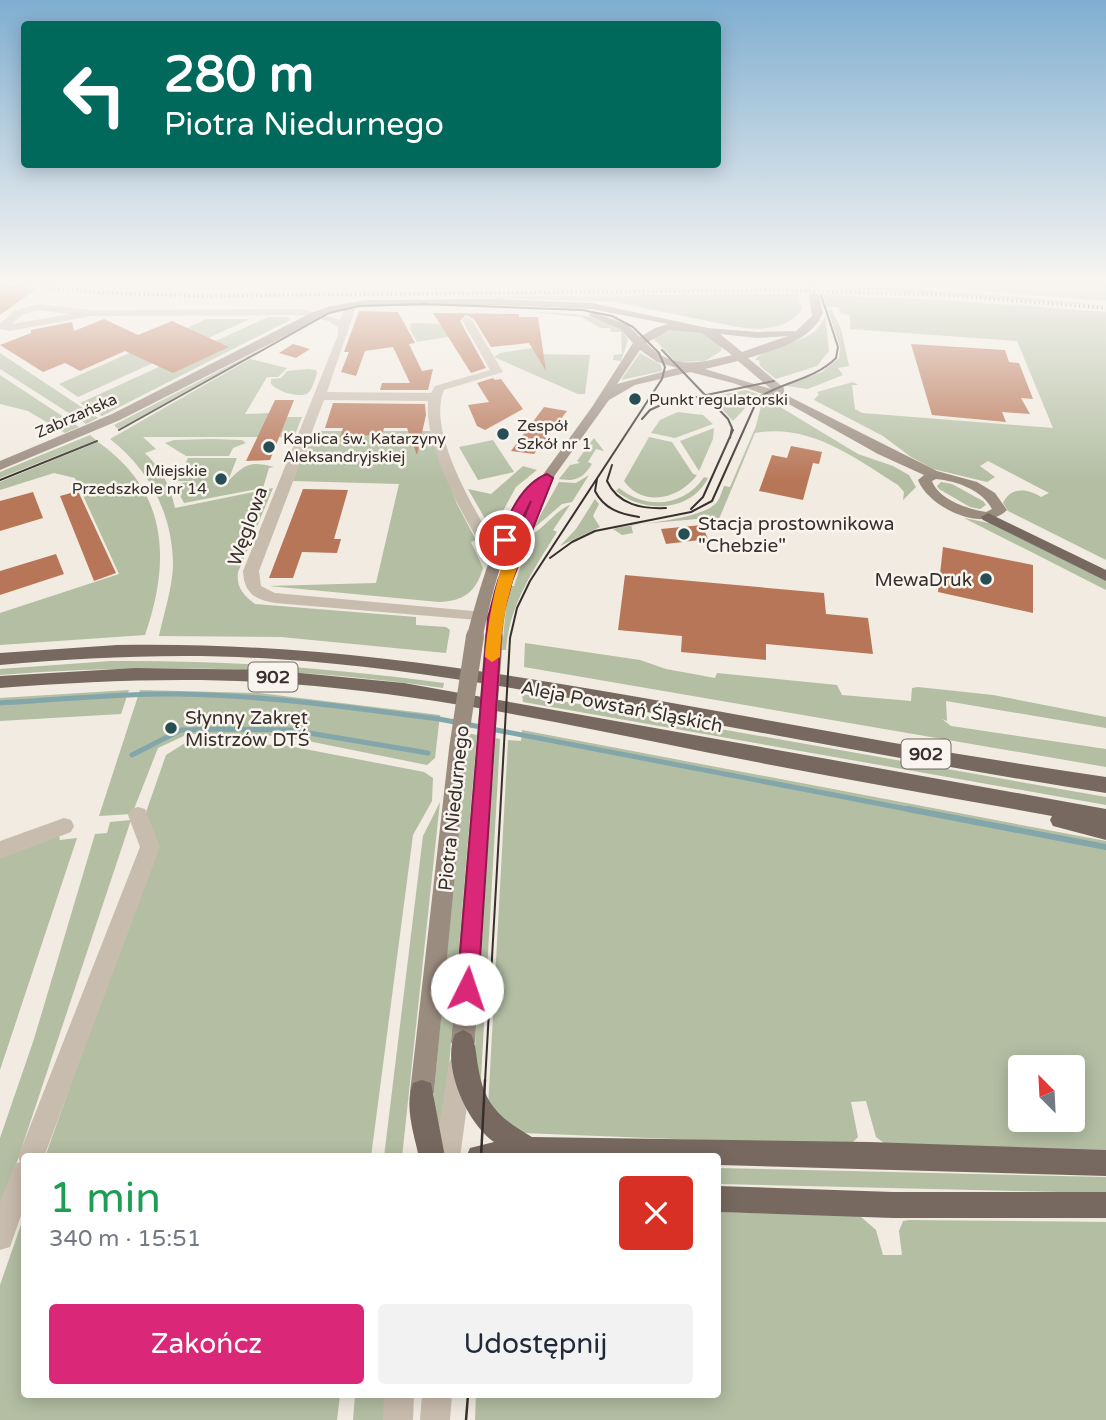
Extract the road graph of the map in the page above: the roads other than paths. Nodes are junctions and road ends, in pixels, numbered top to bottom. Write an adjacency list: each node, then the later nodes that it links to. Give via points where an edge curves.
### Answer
1 (251, 347): 16 (main road, Zabrzańska, via 116,417)
2 (337, 347): 12 (street, Węglowa)
3 (484, 347): 13 (street, via 497,372 446,384)
4 (633, 347): 14 (main road, Piotra Niedurnego)
5 (640, 347): 11 (main road, via 661,360)
6 (727, 347): 10 (main road)
7 (731, 347): 9 (main road)
8 (771, 347): 9 (main road)
9 (744, 360): 10 (main road, Piotra Niedurnego); 15 (main road)
10 (717, 361): 11 (main road, Piotra Niedurnego)
11 (689, 368): 14 (main road, Piotra Niedurnego, via 632,382); 15 (main road)
12 (319, 397): 13 (street); 23 (street, Węglowa, via 251,571 253,589 265,597)
13 (433, 397): 20 (street, via 433,426 439,444)
14 (603, 399): 18 (main road, Piotra Niedurnego)
15 (791, 400): 17 (main road, via 897,463)
16 (0, 466)
17 (930, 477): 19 (main road, via 950,476 979,490 995,501); 19 (main road, via 929,491 948,504 970,515)
18 (547, 478): 20 (main road, Piotra Niedurnego, via 531,490 513,519); 23 (main road, Piotra Niedurnego)
19 (994, 513): 21 (main road); 22 (main road)
20 (497, 560): 23 (main road, Piotra Niedurnego)
21 (1106, 564)
22 (1106, 576)
23 (489, 624): 33 (main road, Piotra Niedurnego, bridge, via 485,753); 34 (main road, Piotra Niedurnego, bridge, via 475,636 458,749)
24 (0, 659): 26 (main road, Aleja Powstań Śląskich / 902, via 93,651 205,650 386,664)
25 (0, 682): 27 (main road, Aleja Powstań Śląskich / 902, via 182,673 362,684)
26 (1104, 784)
27 (949, 790): 29 (main road, Aleja Powstań Śląskich / 902); 31 (main road)
28 (138, 815): 36 (street, via 150,847)
29 (1106, 817)
30 (64, 826): 32 (street)
31 (1106, 832)
32 (0, 849)
33 (463, 1042): 35 (main road, via 476,1107 491,1126); 39 (street, Piotra Niedurnego)
34 (422, 1092): 37 (street, Piotra Niedurnego); 38 (main road)
35 (529, 1150): 40 (main road); 41 (main road)
36 (33, 1153)
37 (417, 1153)
38 (431, 1153)
39 (448, 1153)
40 (508, 1153)
41 (1106, 1163)
42 (21, 1182): 45 (street)
43 (721, 1199): 44 (main road)
44 (1106, 1206)
45 (0, 1237)
46 (399, 1398): 48 (street)
47 (438, 1398): 49 (street)
48 (398, 1420)
49 (435, 1420)

